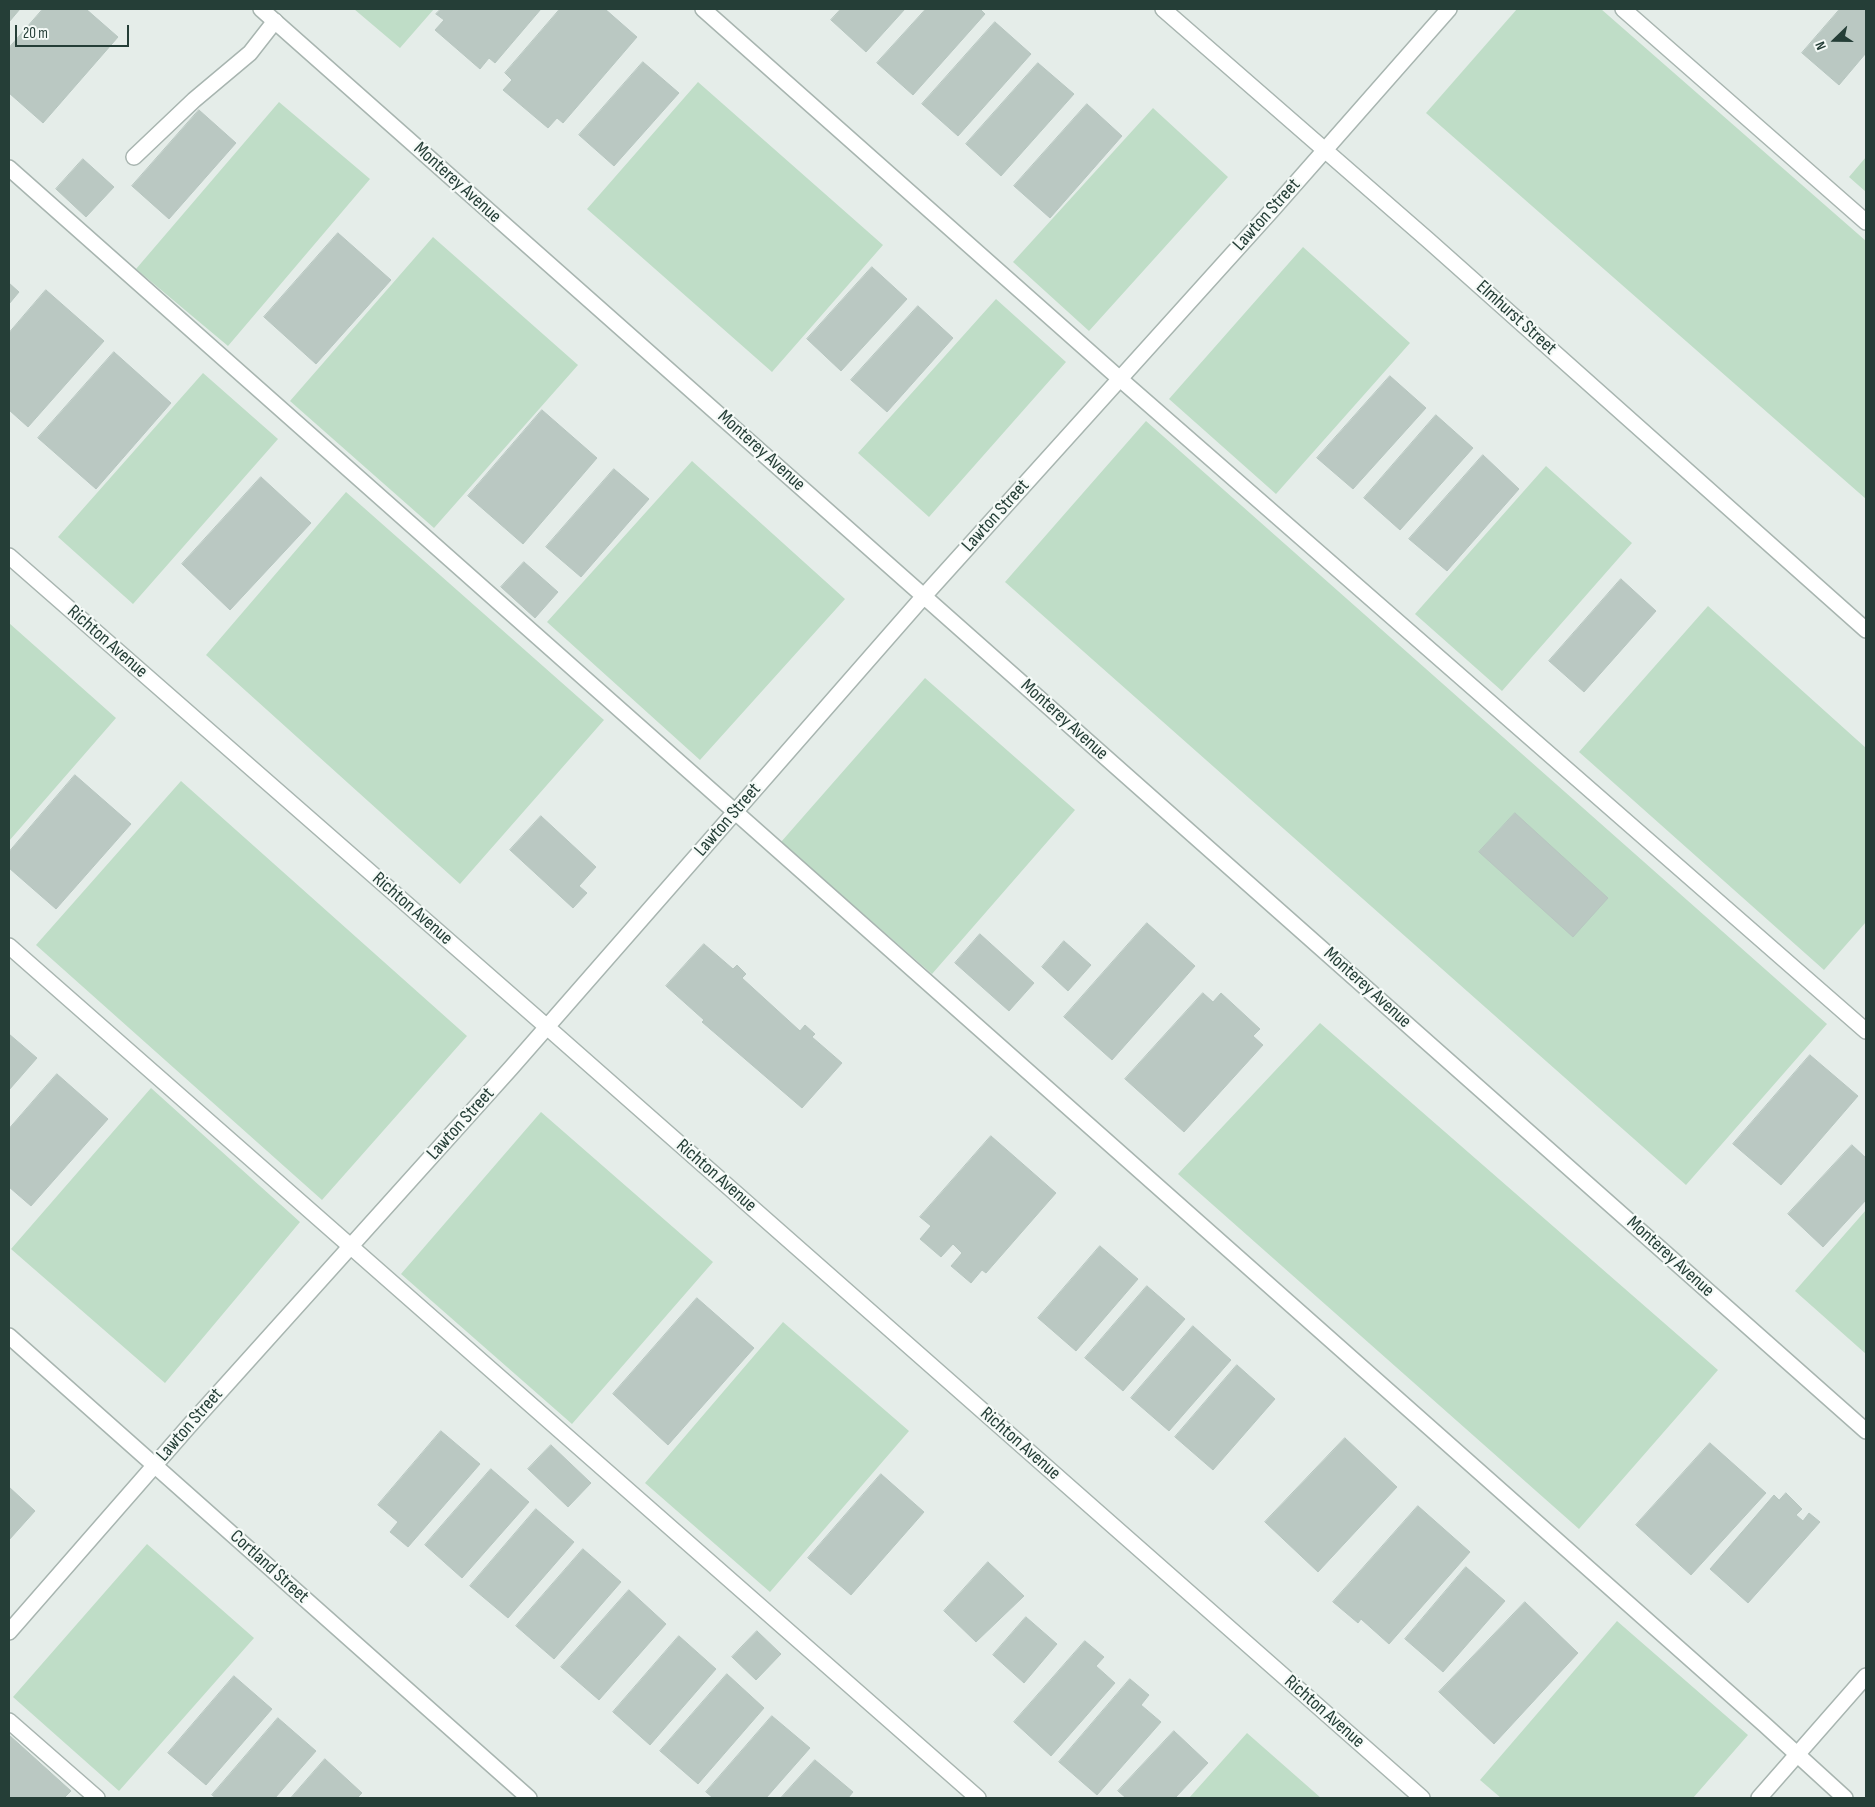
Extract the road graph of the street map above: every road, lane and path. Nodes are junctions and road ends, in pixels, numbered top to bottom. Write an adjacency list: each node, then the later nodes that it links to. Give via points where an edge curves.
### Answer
1 (261, 9): 6 (street, Monterey Avenue)
2 (703, 9): 11 (street)
3 (1163, 9): 7 (street, Elmhurst Street)
4 (1449, 9): 7 (street, Lawton Street)
5 (1623, 9): 10 (street)
6 (275, 21): 8 (street, via 250,53); 13 (street, Monterey Avenue)
7 (1325, 150): 11 (street, Lawton Street); 14 (street, Elmhurst Street)
8 (134, 157)
9 (9, 168): 15 (street)
10 (1866, 222)
11 (1120, 379): 13 (street, Lawton Street); 18 (street)
12 (9, 556): 17 (street, Richton Avenue)
13 (924, 596): 15 (street, Lawton Street); 21 (street, Monterey Avenue)
14 (1866, 630)
15 (735, 812): 17 (street, Lawton Street); 26 (street)
16 (9, 946): 19 (street)
17 (547, 1027): 19 (street, Lawton Street); 30 (street, Richton Avenue)
18 (1866, 1031)
19 (350, 1247): 22 (street, Lawton Street); 29 (street)
20 (9, 1336): 22 (street, Cortland Street)
21 (1866, 1431)
22 (154, 1465): 23 (street, Lawton Street); 28 (street, Cortland Street)
23 (9, 1632)
24 (1866, 1676): 26 (street)
25 (9, 1721): 27 (street)
26 (1797, 1754): 31 (street); 32 (street)
27 (97, 1798)
28 (529, 1798)
29 (978, 1798)
30 (1422, 1798)
31 (1759, 1798)
32 (1845, 1798)

